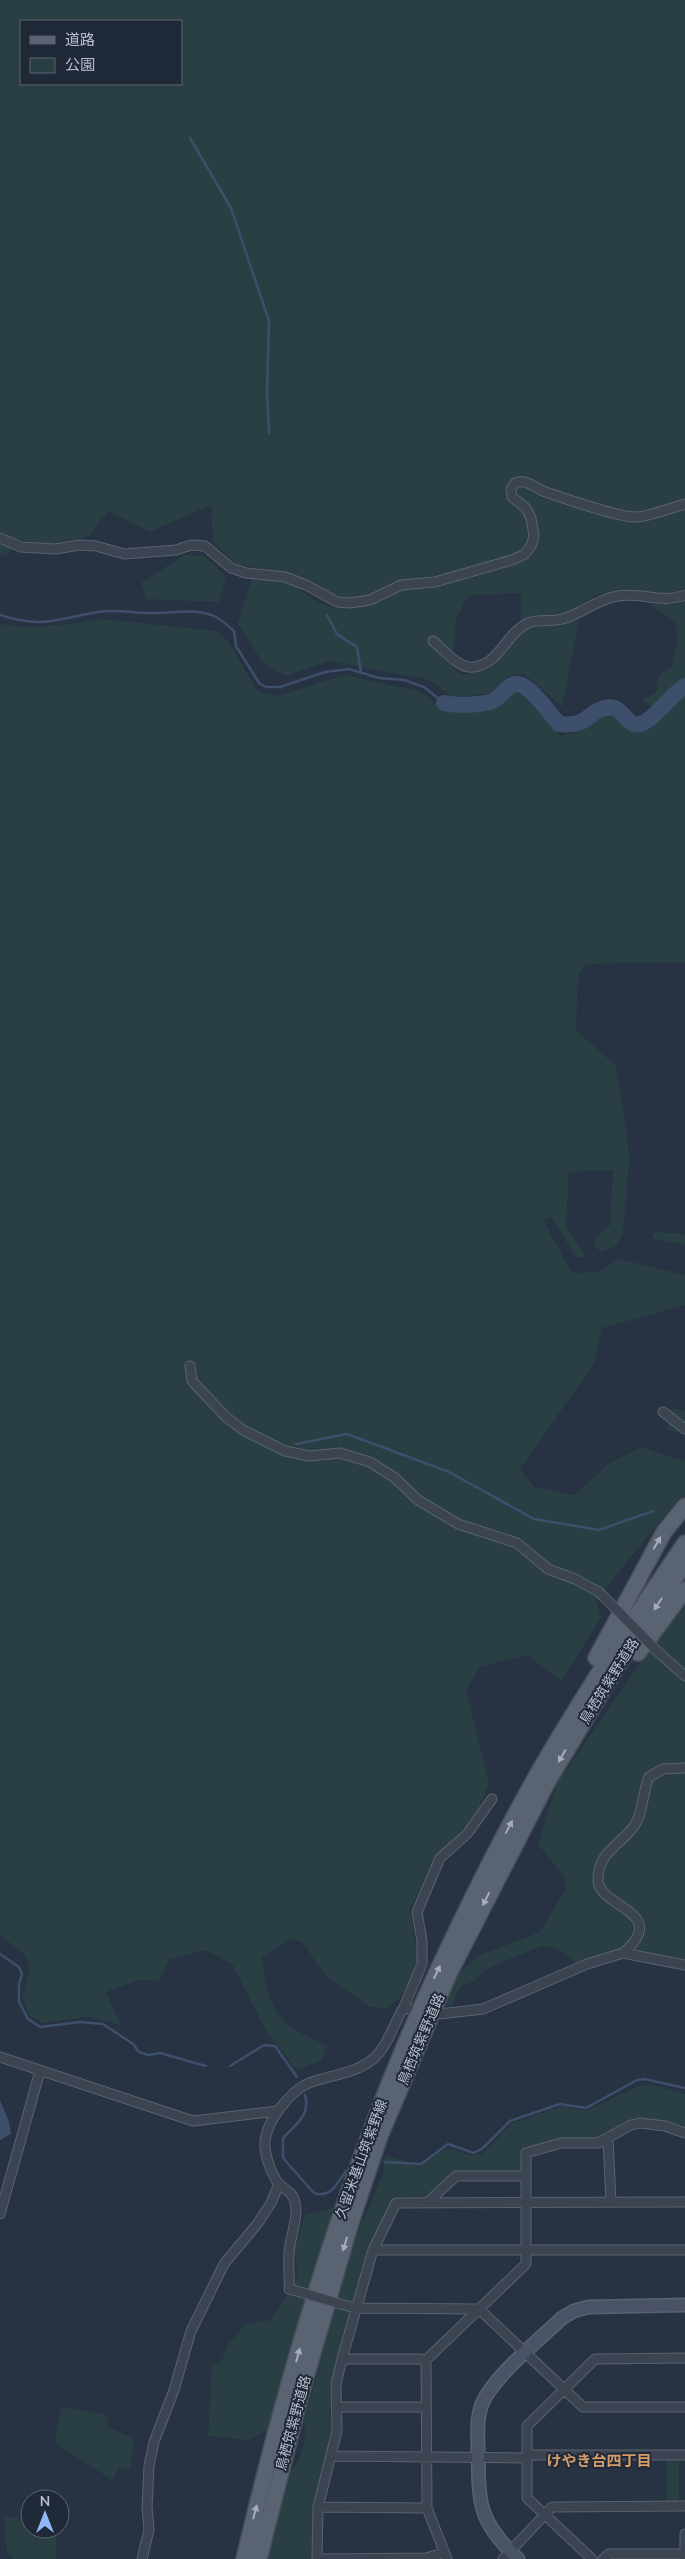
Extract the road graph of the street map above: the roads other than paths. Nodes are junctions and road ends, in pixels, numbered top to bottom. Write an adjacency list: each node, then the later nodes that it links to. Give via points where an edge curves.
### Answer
1 (685, 504): 2 (street, via 636,517 520,481 511,489 512,497 526,508 534,536 525,554 435,582 401,585 370,600 350,603 337,602 306,584 285,577 231,568 205,546 124,554 96,546 79,545 56,550 21,547)
2 (0, 538)
3 (685, 594): 4 (street, via 664,600 636,595 618,596 599,601 560,620 530,622 516,630 493,658 472,668 462,666)
4 (433, 641)
5 (190, 1366): 12 (street, bridge, via 192,1381 243,1430 285,1451 309,1456 340,1453 370,1462 395,1478 418,1500 458,1524 517,1543 548,1569 599,1592)
6 (663, 1412): 7 (street)
7 (685, 1429)
8 (685, 1506): 13 (main road, one-way to 8, via 589,1672 652,1552)
9 (685, 1543): 13 (main road, 鳥栖筑紫野道路, via 620,1638)
10 (685, 1563): 13 (main road, 鳥栖筑紫野道路, one-way to 13)
11 (685, 1590): 13 (main road)
12 (685, 1676)
13 (569, 1733): 14 (main road, 鳥栖筑紫野道路); 61 (main road, 鳥栖筑紫野道路, one-way to 61, via 449,1974 380,2136 327,2300)
14 (549, 1754): 60 (main road, 久留米基山筑紫野線, one-way to 14, via 308,2318 365,2144 436,1974)
15 (685, 1768): 17 (street, via 663,1769 648,1777 637,1821 600,1863 598,1882 603,1892 632,1912 638,1923 639,1934 635,1943)
16 (492, 1799): 22 (street, via 467,1834 440,1858 417,1912 422,1964 408,2009 394,2023 384,2048 353,2070 308,2084)
17 (623, 1953): 18 (street); 19 (street, via 587,1964 482,2009)
18 (685, 1965)
19 (438, 2014)
20 (0, 2057): 21 (street)
21 (40, 2071): 22 (street, via 193,2121); 31 (street)
22 (277, 2111): 26 (street, via 264,2142)
23 (685, 2133): 24 (street, via 640,2123)
24 (608, 2139): 25 (street, via 598,2143 561,2143 526,2153); 27 (street)
25 (526, 2176): 29 (street, via 456,2176); 30 (street)
26 (279, 2184): 36 (street, bridge, via 289,2191 295,2202 289,2289); 59 (street, via 258,2223 224,2264 191,2331 174,2390 154,2442 149,2466 149,2530)
27 (611, 2202): 28 (street); 30 (street)
28 (685, 2202)
29 (427, 2203): 30 (street); 32 (street, via 396,2203)
30 (527, 2203): 34 (street)
31 (0, 2214)
32 (373, 2250): 34 (street); 36 (street)
33 (685, 2250): 34 (street)
34 (526, 2251): 37 (street, via 526,2264)
35 (685, 2305): 38 (street, via 588,2307 574,2311)
36 (355, 2308): 37 (street); 40 (street)
37 (479, 2308): 38 (street); 41 (street)
38 (526, 2352): 42 (street); 50 (street, via 492,2388 482,2404 478,2424)
39 (685, 2358): 42 (street, via 595,2359)
40 (342, 2359): 41 (street); 45 (street, via 336,2384)
41 (426, 2360): 43 (street)
42 (564, 2390): 44 (street, via 583,2407); 48 (street, via 527,2426)
43 (425, 2407): 45 (street); 49 (street)
44 (685, 2407)
45 (337, 2408): 47 (street)
46 (685, 2455): 48 (street)
47 (332, 2456): 49 (street); 52 (street)
48 (527, 2456): 50 (street); 54 (street, via 527,2498)
49 (426, 2457): 50 (street); 53 (street)
50 (478, 2459): 58 (street, via 482,2510 492,2532)
51 (685, 2506): 54 (street, via 552,2507)
52 (318, 2508): 53 (street); 62 (street)
53 (427, 2508): 57 (street)
54 (544, 2514): 58 (street); 63 (street)
55 (685, 2534): 56 (street)
56 (685, 2554): 64 (street, via 609,2554); 65 (street)
57 (445, 2556): 62 (street)
58 (510, 2557)
59 (142, 2559)
60 (244, 2559)
61 (259, 2559)
62 (317, 2559)
63 (592, 2559)
64 (603, 2559)
65 (685, 2559)

